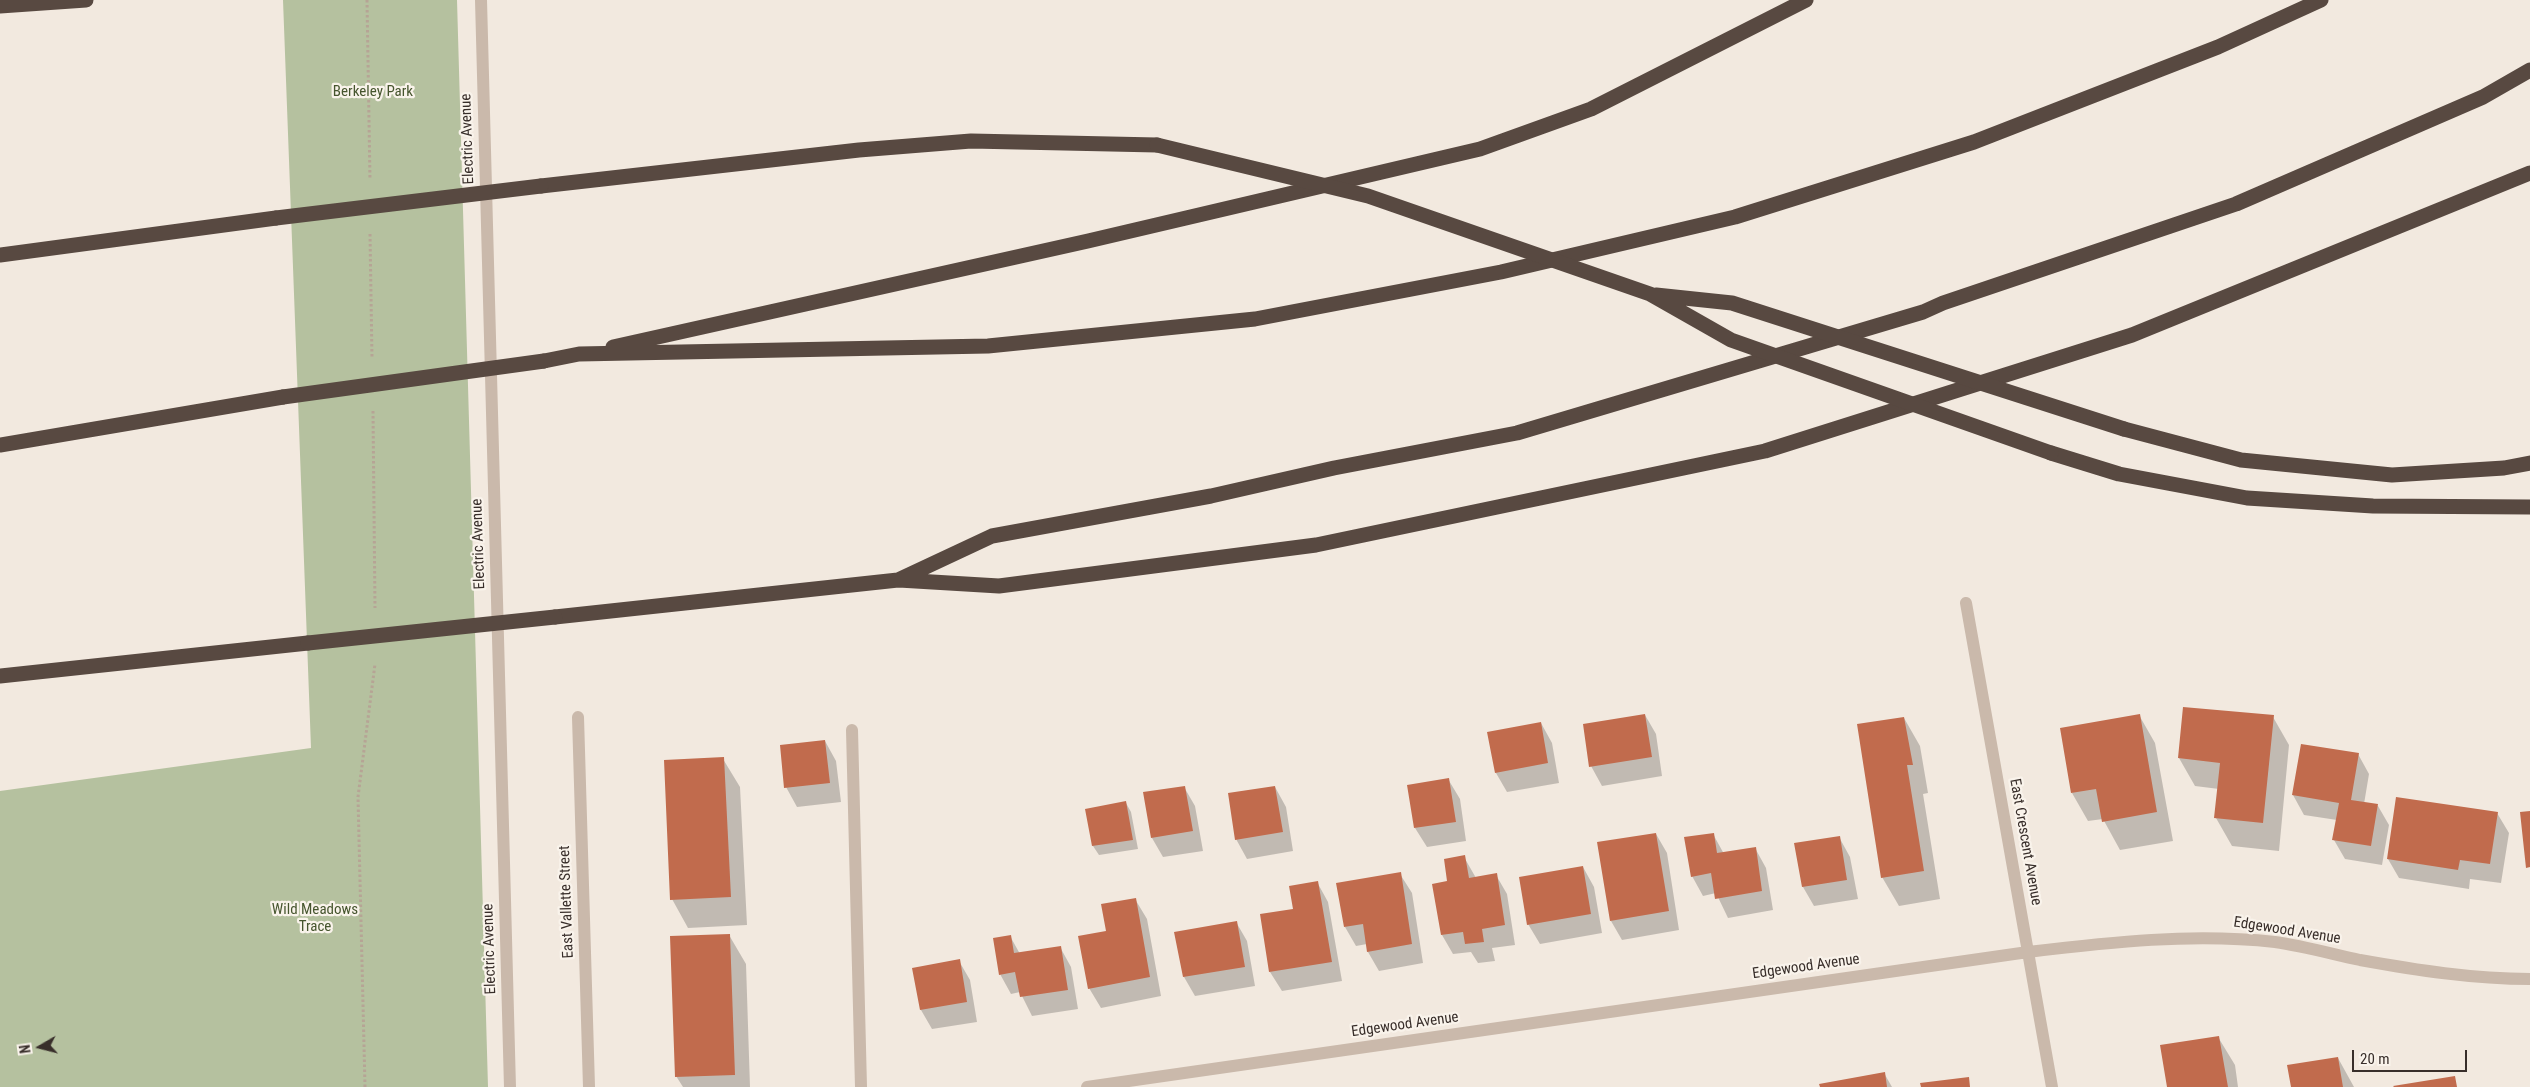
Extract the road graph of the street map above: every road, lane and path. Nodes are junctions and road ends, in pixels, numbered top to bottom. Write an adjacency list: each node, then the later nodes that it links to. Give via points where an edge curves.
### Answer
1 (86, 0): 6 (highway)
2 (367, 0): 9 (path)
3 (481, 0): 29 (street, Electric Avenue)
4 (1806, 0): 13 (highway, via 1591,109 1480,149 1088,241)
5 (2321, 0): 13 (highway, via 2218,46 1974,142 1735,217 1501,272 1255,319 988,346)
6 (0, 6)
7 (2530, 70): 19 (highway, via 2484,97 2236,204 1923,312 1517,433 1334,468 1211,496 992,536)
8 (2530, 173): 19 (highway, via 2132,335 1764,451 1316,545 999,586)
9 (370, 189)
10 (370, 229): 14 (path)
11 (0, 255): 12 (highway, bridge, via 276,218 859,150 971,141 1157,145 1368,196)
12 (1650, 294): 17 (highway, bridge, via 1732,302 2124,429 2241,460 2392,475 2504,468); 18 (highway, bridge, via 1731,340 2051,453 2120,474 2247,498 2372,506)
13 (580, 354): 16 (highway, bridge, via 283,397)
14 (372, 368)
15 (373, 408): 21 (path)
16 (0, 445)
17 (2530, 463)
18 (2530, 507)
19 (898, 580): 23 (highway, bridge)
20 (1966, 603): 26 (street, East Crescent Avenue)
21 (376, 617)
22 (376, 657): 28 (path, via 358,797)
23 (0, 676)
24 (578, 717): 30 (street, East Vallette Street)
25 (852, 730): 31 (street)
26 (2028, 952): 27 (street, Edgewood Avenue, via 2135,940 2217,937 2277,943 2453,974); 32 (street, Edgewood Avenue); 33 (street, East Crescent Avenue)
27 (2530, 979)
28 (365, 1087)
29 (510, 1087)
30 (588, 1087)
31 (860, 1087)
32 (1087, 1087)
33 (2052, 1087)

